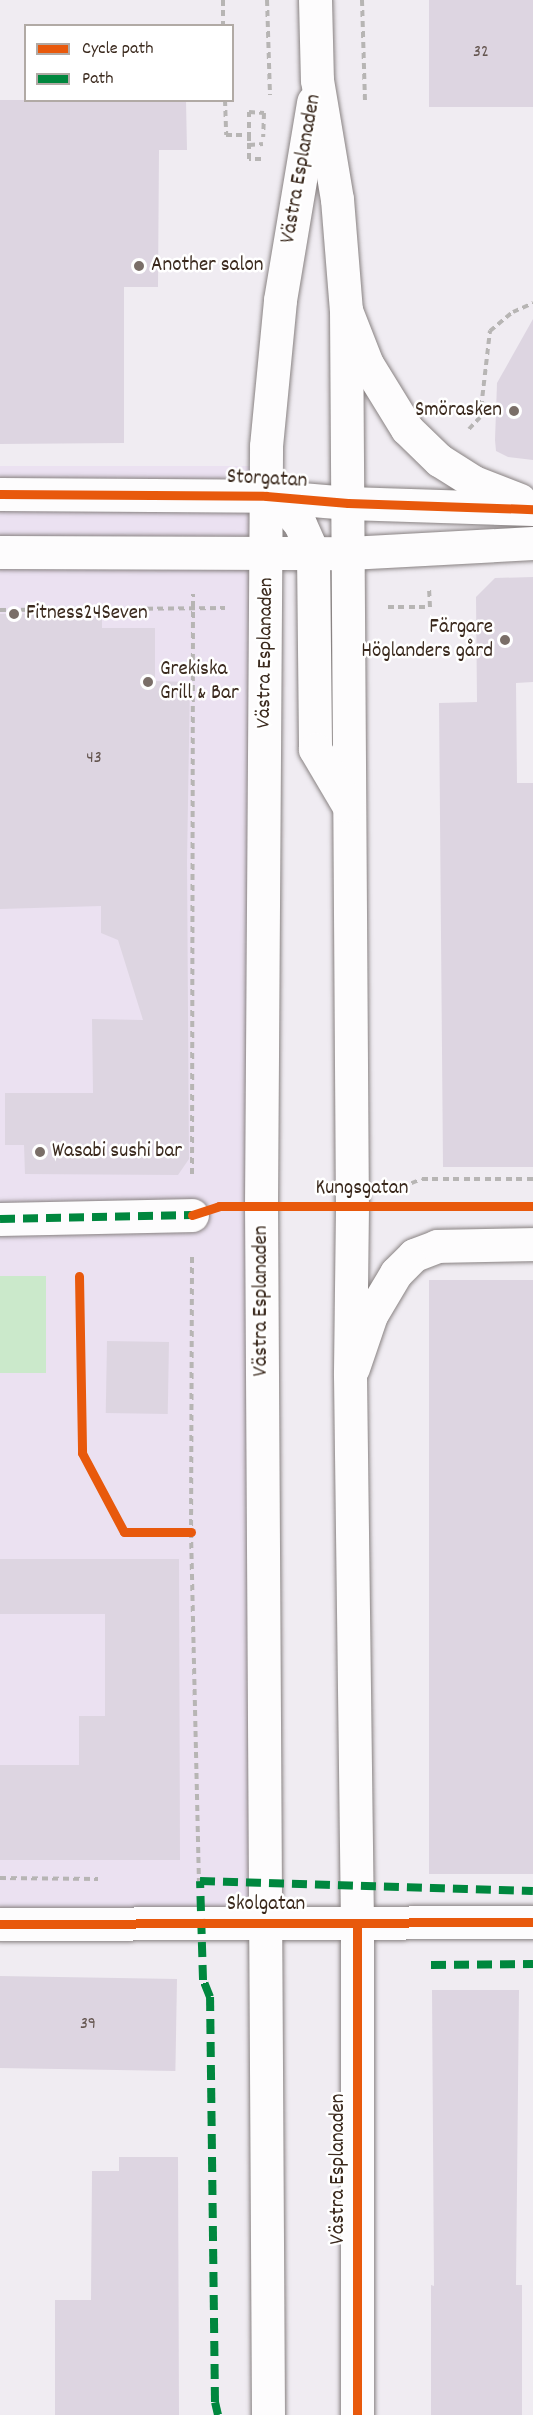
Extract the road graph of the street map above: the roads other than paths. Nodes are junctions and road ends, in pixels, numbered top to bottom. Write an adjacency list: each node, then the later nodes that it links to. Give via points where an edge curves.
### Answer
1 (315, 0): 2 (main road)
2 (317, 80): 3 (main road, Västra Esplanaden, via 337,199); 5 (main road, Västra Esplanaden, via 280,300 266,446)
3 (346, 310): 6 (main road, Västra Esplanaden); 7 (main road, Storgatan, via 367,364 401,420 427,449 474,482)
4 (0, 494): 5 (main road, Storgatan)
5 (266, 496): 6 (main road, Storgatan); 10 (main road, Västra Esplanaden); 11 (main road, via 285,506 300,524)
6 (348, 503): 7 (main road, Storgatan); 12 (main road, Västra Esplanaden)
7 (533, 507)
8 (533, 543): 12 (main road)
9 (0, 552): 10 (main road)
10 (267, 553): 11 (main road); 19 (main road, Västra Esplanaden, via 261,1208)
11 (313, 553): 12 (main road); 13 (main road, via 315,749)
12 (349, 554): 13 (main road, Västra Esplanaden)
13 (349, 806): 17 (main road, Västra Esplanaden)
14 (192, 1215): 15 (main road)
15 (0, 1219)
16 (533, 1244): 17 (main road, via 436,1246 414,1255 396,1273 371,1315)
17 (350, 1375): 20 (main road, Västra Esplanaden)
18 (533, 1922): 20 (main road, Skolgatan)
19 (265, 1923): 20 (main road, Skolgatan); 21 (main road, Skolgatan); 22 (main road, Västra Esplanaden)
20 (357, 1923): 23 (main road, Västra Esplanaden)
21 (0, 1924)
22 (268, 2415)
23 (357, 2415)

